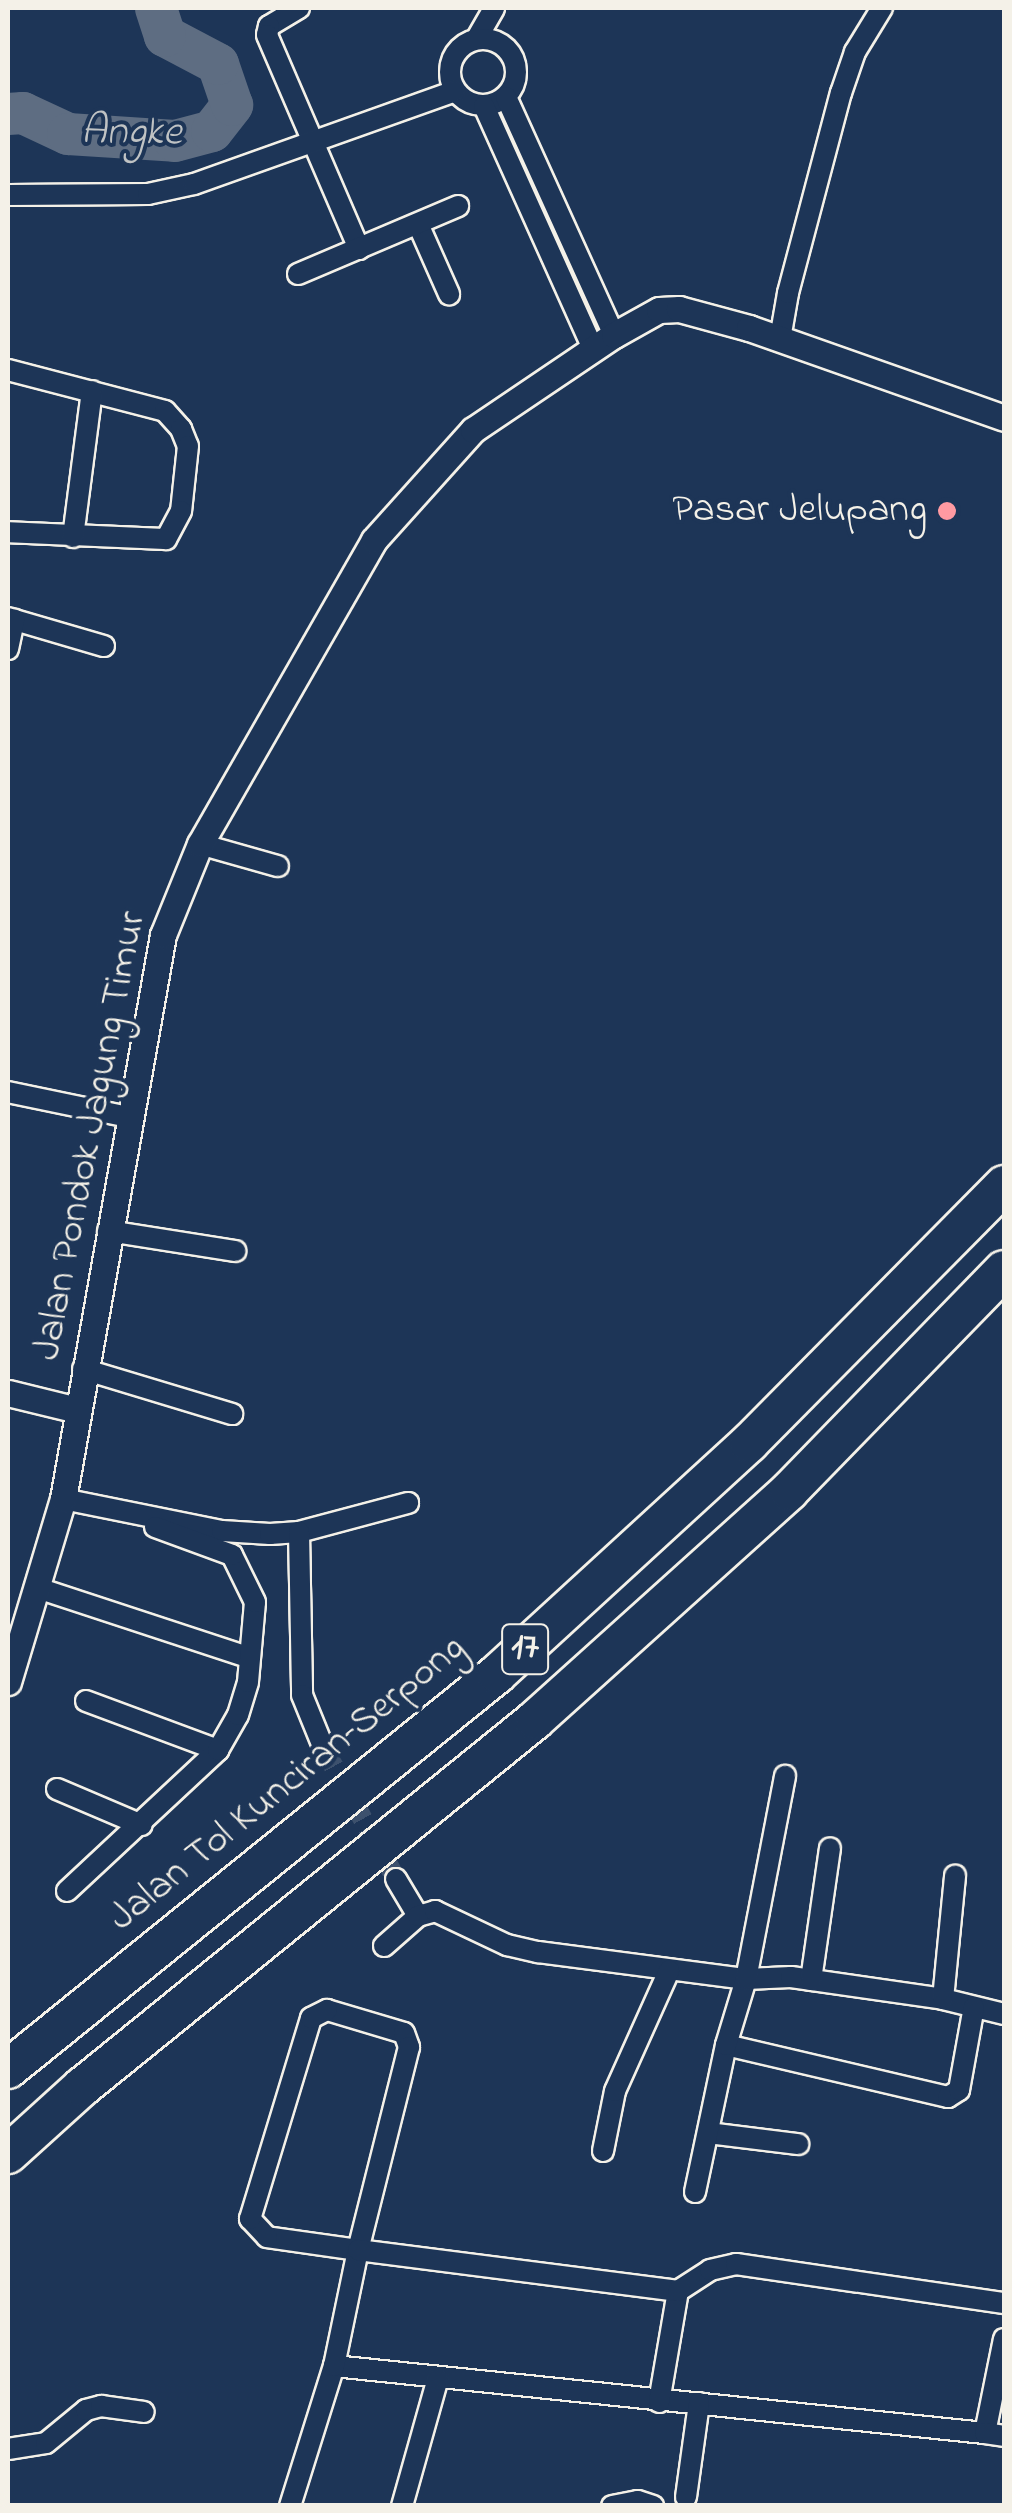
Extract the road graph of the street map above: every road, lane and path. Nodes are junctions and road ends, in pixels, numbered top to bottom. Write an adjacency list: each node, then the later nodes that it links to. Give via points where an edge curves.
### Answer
1 (299, 8): 8 (street, via 267,34)
2 (882, 8): 15 (street, via 854,52 841,93)
3 (493, 9): 4 (street)
4 (487, 39): 5 (street, via 462,45 452,58); 6 (street, via 515,60 514,86)
5 (452, 83): 7 (street, via 468,102); 8 (street)
6 (506, 97): 7 (street); 16 (street)
7 (484, 106): 16 (street)
8 (311, 139): 9 (street, via 194,184 148,194); 12 (street)
9 (8, 195)
10 (458, 206): 11 (street)
11 (418, 224): 12 (street); 14 (street)
12 (359, 249): 13 (street)
13 (298, 274)
14 (448, 294)
15 (780, 339): 16 (street, Jalan Pondok Jagung Timur, via 680,309 659,310); 19 (street, Jalan Pondok Jagung Timur)
16 (604, 342): 25 (street, Jalan Pondok Jagung Timur, via 472,430 412,492 374,540)
17 (8, 370): 18 (street)
18 (92, 390): 21 (street); 21 (street, via 172,415 188,446 188,476 178,522 166,539)
19 (1004, 418)
20 (8, 532): 21 (street)
21 (73, 537)
22 (11, 619): 23 (street); 24 (street)
23 (104, 646)
24 (8, 649)
25 (200, 844): 26 (street); 28 (street, Jalan Pondok Jagung Timur, via 163,935)
26 (278, 866)
27 (8, 1092): 28 (street)
28 (129, 1117): 30 (street, Jalan Pondok Jagung Timur)
29 (1004, 1185): 63 (highway, Jalan Tol Kunciran–Serpong / 17, via 749,1443 498,1674)
30 (108, 1231): 31 (street); 33 (street, Jalan Pondok Jagung Timur)
31 (235, 1251)
32 (1004, 1270): 67 (highway, 17, via 789,1491 535,1720)
33 (83, 1369): 35 (street, Jalan Pondok Jagung Timur); 36 (street)
34 (8, 1393): 35 (street)
35 (77, 1410): 37 (street, Jalan Pondok Jagung Timur)
36 (232, 1414)
37 (62, 1499): 40 (street, via 222,1531); 41 (street, Jalan Pondok Jagung Timur)
38 (408, 1502): 40 (street)
39 (155, 1528): 42 (street, via 232,1555 256,1602)
40 (299, 1532): 45 (street, via 302,1695)
41 (38, 1588): 42 (street); 43 (street, Jalan Pondok Jagung Timur)
42 (248, 1657): 46 (street, via 238,1715)
43 (8, 1682)
44 (86, 1701): 46 (street)
45 (324, 1749)
46 (218, 1750): 49 (street)
47 (785, 1776): 57 (street)
48 (57, 1789): 49 (street)
49 (142, 1824): 53 (street)
50 (830, 1848): 58 (street)
51 (955, 1876): 59 (street)
52 (396, 1880): 54 (street)
53 (67, 1892)
54 (418, 1916): 55 (street); 56 (street, via 444,1913 518,1948)
55 (384, 1946)
56 (669, 1971): 57 (street); 66 (street, via 615,2091)
57 (746, 1979): 58 (street); 62 (street)
58 (810, 1980): 59 (street)
59 (942, 2000): 60 (street)
60 (974, 2007): 61 (street); 62 (street, via 959,2090 948,2097)
61 (1004, 2014)
62 (726, 2044): 64 (street)
63 (8, 2069)
64 (708, 2133): 65 (street); 68 (street)
65 (798, 2144)
66 (603, 2151)
67 (8, 2154)
68 (695, 2192)
69 (358, 2250): 69 (street, via 267,2237 250,2218 312,2018 328,2010 404,2033 408,2047); 70 (street); 73 (street)
70 (678, 2291): 71 (street, via 710,2270 736,2264); 75 (street)
71 (1004, 2303)
72 (1004, 2340): 78 (street)
73 (334, 2366): 74 (street); 81 (street)
74 (438, 2378): 75 (street); 82 (street)
75 (658, 2402): 76 (street)
76 (699, 2404): 78 (street); 80 (street)
77 (144, 2412): 79 (street, via 86,2410 46,2443)
78 (994, 2435)
79 (8, 2449)
80 (686, 2497)
81 (290, 2506)
82 (402, 2506)
83 (612, 2506): 84 (street)
84 (653, 2506)

